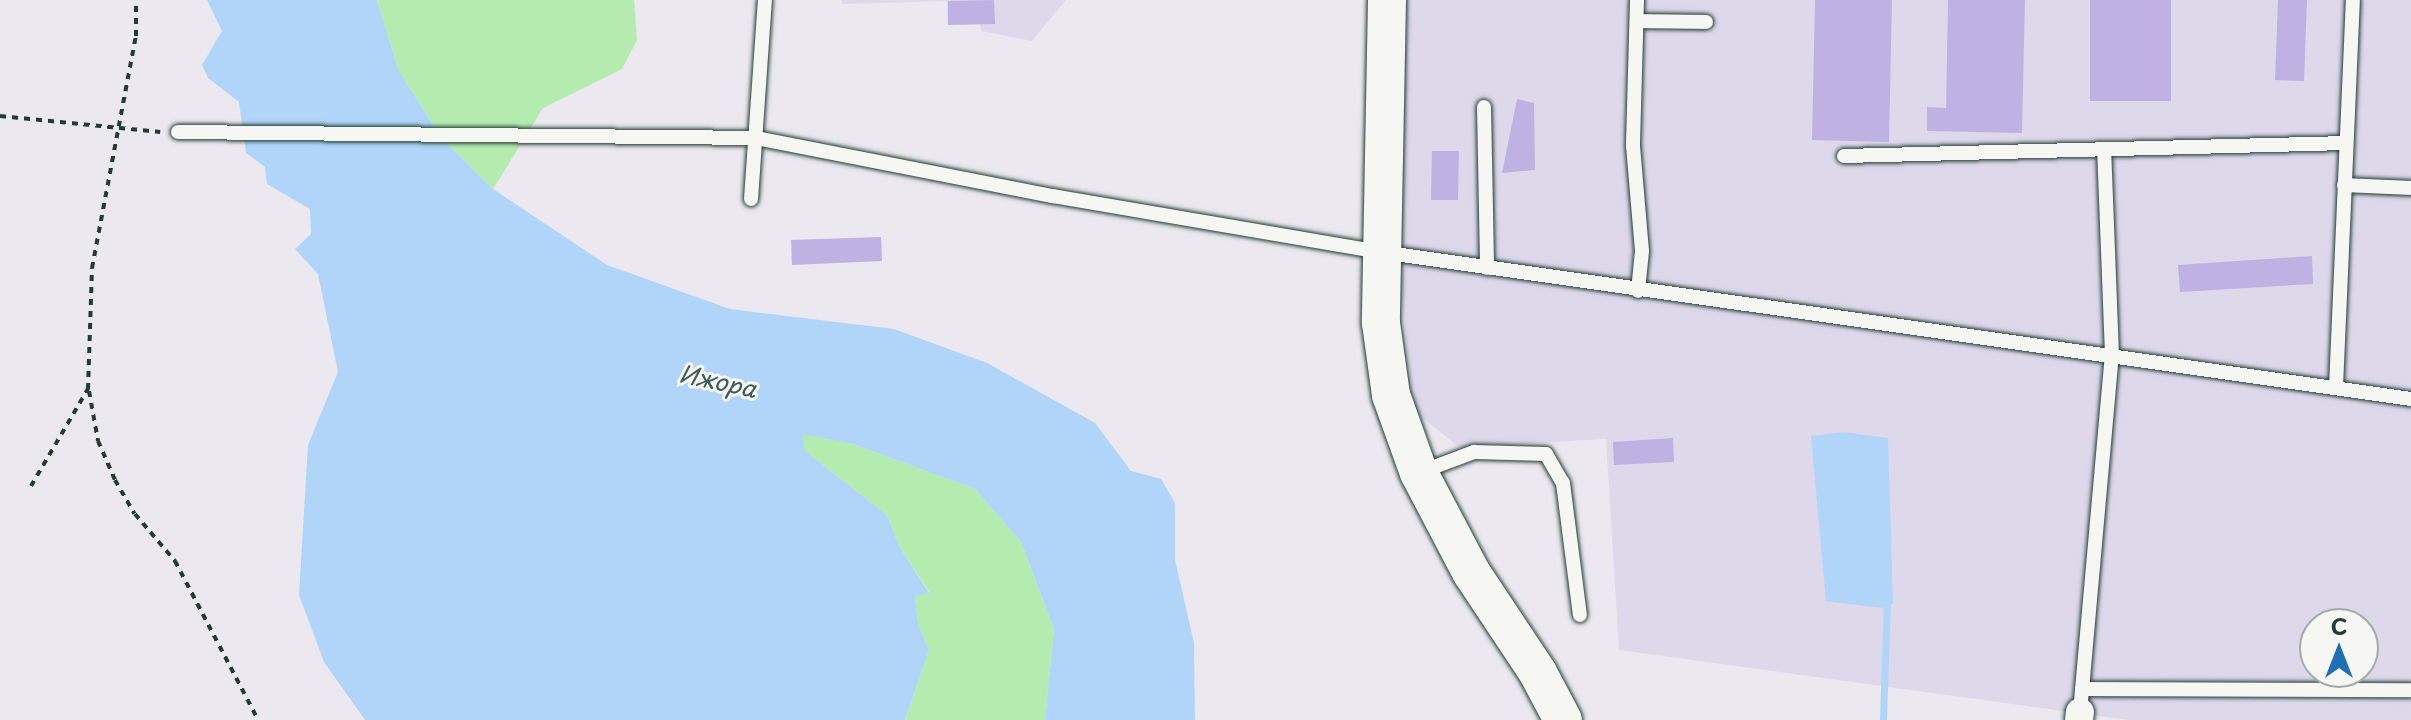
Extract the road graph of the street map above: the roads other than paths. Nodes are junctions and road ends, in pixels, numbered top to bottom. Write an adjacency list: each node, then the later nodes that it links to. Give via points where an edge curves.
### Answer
1 (765, 0): 9 (lane)
2 (1387, 0): 16 (main road)
3 (1637, 0): 5 (lane)
4 (2353, 0): 10 (lane)
5 (1637, 21): 6 (lane); 18 (lane, via 1633,146 1642,251)
6 (1706, 22)
7 (1484, 107): 17 (lane, via 1494,234)
8 (178, 132): 9 (lane)
9 (756, 138): 15 (lane); 16 (lane)
10 (2346, 143): 11 (lane); 13 (lane)
11 (2104, 151): 12 (lane); 19 (lane)
12 (1844, 156)
13 (2344, 185): 14 (lane); 20 (lane)
14 (2411, 188)
15 (751, 199)
16 (1381, 252): 17 (lane); 22 (main road, via 1385,366 1398,421)
17 (1487, 268): 18 (lane)
18 (1638, 291): 19 (lane)
19 (2112, 355): 20 (lane); 25 (lane)
20 (2336, 387): 21 (lane)
21 (2411, 399)
22 (1419, 473): 23 (lane, via 1474,452 1546,454 1563,483); 26 (main road, via 1471,572)
23 (1580, 615)
24 (2411, 690): 25 (lane)
25 (2080, 707)
26 (1563, 720)

